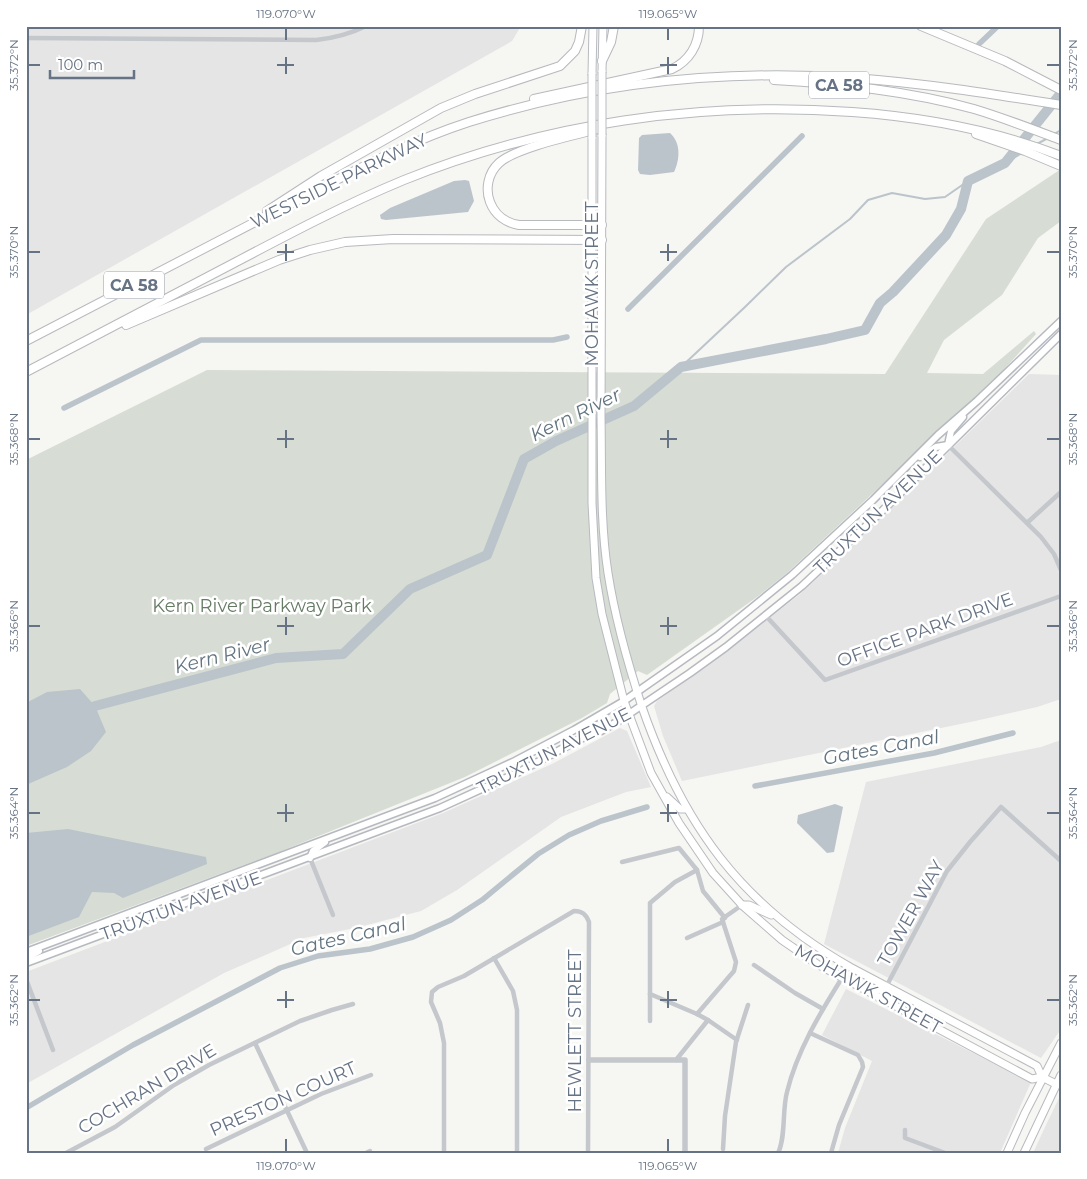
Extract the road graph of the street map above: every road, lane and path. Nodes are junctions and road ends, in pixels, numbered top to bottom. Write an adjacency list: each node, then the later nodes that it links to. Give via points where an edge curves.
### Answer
1 (366, 26): 8 (street, via 348,35 316,40)
2 (582, 26): 21 (highway, via 577,46 560,66 464,98 426,116 321,176)
3 (593, 26): 19 (main road, MOHAWK STREET, bridge)
4 (603, 26): 9 (main road, MOHAWK STREET)
5 (614, 26): 9 (highway, via 612,42)
6 (699, 26): 14 (highway, via 693,50 684,62 672,69 545,96)
7 (923, 27): 11 (highway, via 992,55)
8 (26, 38)
9 (602, 61): 20 (main road, MOHAWK STREET, bridge)
10 (702, 79): 12 (highway, via 776,75 903,82); 14 (highway, WESTSIDE PARKWAY, via 640,84 588,93); 16 (highway, CA 58, via 839,85 913,95 974,109)
11 (1061, 90)
12 (1061, 105)
13 (674, 114): 15 (highway, WESTSIDE PARKWAY, via 799,109 901,117); 19 (highway, via 540,144 505,158 492,172 488,185 489,200 495,212 508,222 519,225); 28 (highway, WESTSIDE PARKWAY, via 557,133 498,148 420,174 312,223)
14 (468, 123): 21 (highway, WESTSIDE PARKWAY, via 379,158)
15 (951, 126): 17 (highway, via 1007,138); 18 (highway)
16 (1061, 140)
17 (1061, 156)
18 (1061, 166)
19 (593, 225): 20 (highway); 22 (main road, MOHAWK STREET)
20 (602, 225): 23 (main road, MOHAWK STREET)
21 (241, 229): 27 (highway, WESTSIDE PARKWAY / CA 58)
22 (593, 240): 23 (highway); 28 (highway, via 392,239 333,244 279,260); 40 (main road, MOHAWK STREET, via 592,503 596,578)
23 (602, 240): 39 (main road, MOHAWK STREET, via 602,498 608,572)
24 (1061, 321): 26 (main road, TRUXTUN AVENUE)
25 (1061, 334): 30 (main road, TRUXTUN AVENUE)
26 (1045, 336): 30 (main road, via 1044,342 1021,365); 31 (main road, TRUXTUN AVENUE)
27 (26, 341)
28 (76, 346): 29 (highway, WESTSIDE PARKWAY)
29 (26, 372)
30 (1016, 378): 32 (main road, TRUXTUN AVENUE)
31 (977, 401): 32 (main road, via 951,432); 33 (main road, TRUXTUN AVENUE)
32 (948, 445): 33 (main road, via 936,447); 35 (street); 38 (main road, TRUXTUN AVENUE, via 883,510)
33 (910, 464): 39 (main road, TRUXTUN AVENUE, via 792,575 718,636)
34 (1061, 492): 35 (street)
35 (1028, 522): 36 (street, via 1048,545)
36 (1061, 570)
37 (1061, 596): 38 (street, OFFICE PARK DRIVE, via 825,680)
38 (766, 616): 41 (main road, TRUXTUN AVENUE, via 690,674)
39 (636, 692): 40 (main road, TRUXTUN AVENUE); 41 (main road, MOHAWK STREET)
40 (624, 700): 42 (main road, MOHAWK STREET); 45 (main road, TRUXTUN AVENUE, via 555,740 475,780)
41 (642, 705): 42 (main road, TRUXTUN AVENUE); 44 (main road, MOHAWK STREET, via 671,780)
42 (629, 714): 43 (main road, MOHAWK STREET); 46 (main road, TRUXTUN AVENUE, via 480,790)
43 (660, 789): 44 (main road, via 680,809); 50 (main road, MOHAWK STREET, via 700,856)
44 (687, 809): 52 (main road, MOHAWK STREET, via 724,863)
45 (332, 837): 46 (main road, via 312,851); 54 (main road, TRUXTUN AVENUE)
46 (310, 858): 51 (street); 59 (main road, TRUXTUN AVENUE)
47 (1061, 861): 64 (street, TOWER WAY, via 1001,807 946,873)
48 (622, 862): 49 (street, via 679,848)
49 (697, 870): 53 (street, via 703,891); 65 (street, via 675,882 650,903)
50 (742, 906): 52 (main road, via 749,905); 53 (street); 61 (main road, MOHAWK STREET, via 799,953)
51 (333, 915)
52 (776, 917): 64 (main road, MOHAWK STREET, via 828,955)
53 (724, 920): 55 (street); 71 (street, via 736,962 734,971)
54 (64, 938): 56 (main road, TRUXTUN AVENUE); 57 (main road)
55 (687, 938)
56 (26, 952)
57 (26, 958)
58 (494, 958): 79 (street, HEWLETT STREET, via 570,912 583,912 589,922); 91 (street, via 438,987 431,996 444,1042); 92 (street, via 513,992 517,1010)
59 (26, 963)
60 (754, 965): 70 (street)
61 (842, 978): 63 (main road, MOHAWK STREET); 70 (street)
62 (26, 979): 78 (street)
63 (859, 987): 64 (main road, via 881,990); 66 (main road, MOHAWK STREET)
64 (886, 987): 67 (main road, MOHAWK STREET)
65 (650, 994): 71 (street); 73 (street)
66 (880, 998): 67 (main road, via 888,996); 83 (main road, MOHAWK STREET, via 1032,1079)
67 (916, 1003): 83 (main road, MOHAWK STREET, via 1037,1066)
68 (354, 1004): 76 (street, COCHRAN DRIVE, via 316,1015)
69 (748, 1005): 75 (street)
70 (823, 1009): 74 (street)
71 (697, 1014): 72 (street)
72 (708, 1020): 75 (street); 80 (street)
73 (650, 1021)
74 (810, 1033): 95 (street, via 788,1087); 96 (street, via 858,1055 862,1062 863,1068)
75 (737, 1040): 88 (street)
76 (255, 1043): 85 (street); 89 (street, COCHRAN DRIVE, via 191,1074 115,1127)
77 (1061, 1043): 83 (main road)
78 (53, 1050)
79 (589, 1060): 80 (street); 93 (street, HEWLETT STREET)
80 (676, 1060): 94 (street, via 685,1060)
81 (371, 1075): 85 (street, PRESTON COURT)
82 (1061, 1075): 84 (main road)
83 (1042, 1077): 84 (main road, MOHAWK STREET); 98 (main road)
84 (1058, 1086): 99 (main road)
85 (287, 1110): 87 (street, PRESTON COURT); 90 (street)
86 (905, 1130): 97 (street, via 905,1138)
87 (206, 1148)
88 (723, 1149)
89 (66, 1153)
90 (307, 1153)
91 (444, 1153)
92 (516, 1153)
93 (588, 1153)
94 (685, 1153)
95 (778, 1153)
96 (831, 1153)
97 (945, 1153)
98 (1007, 1153)
99 (1024, 1153)

